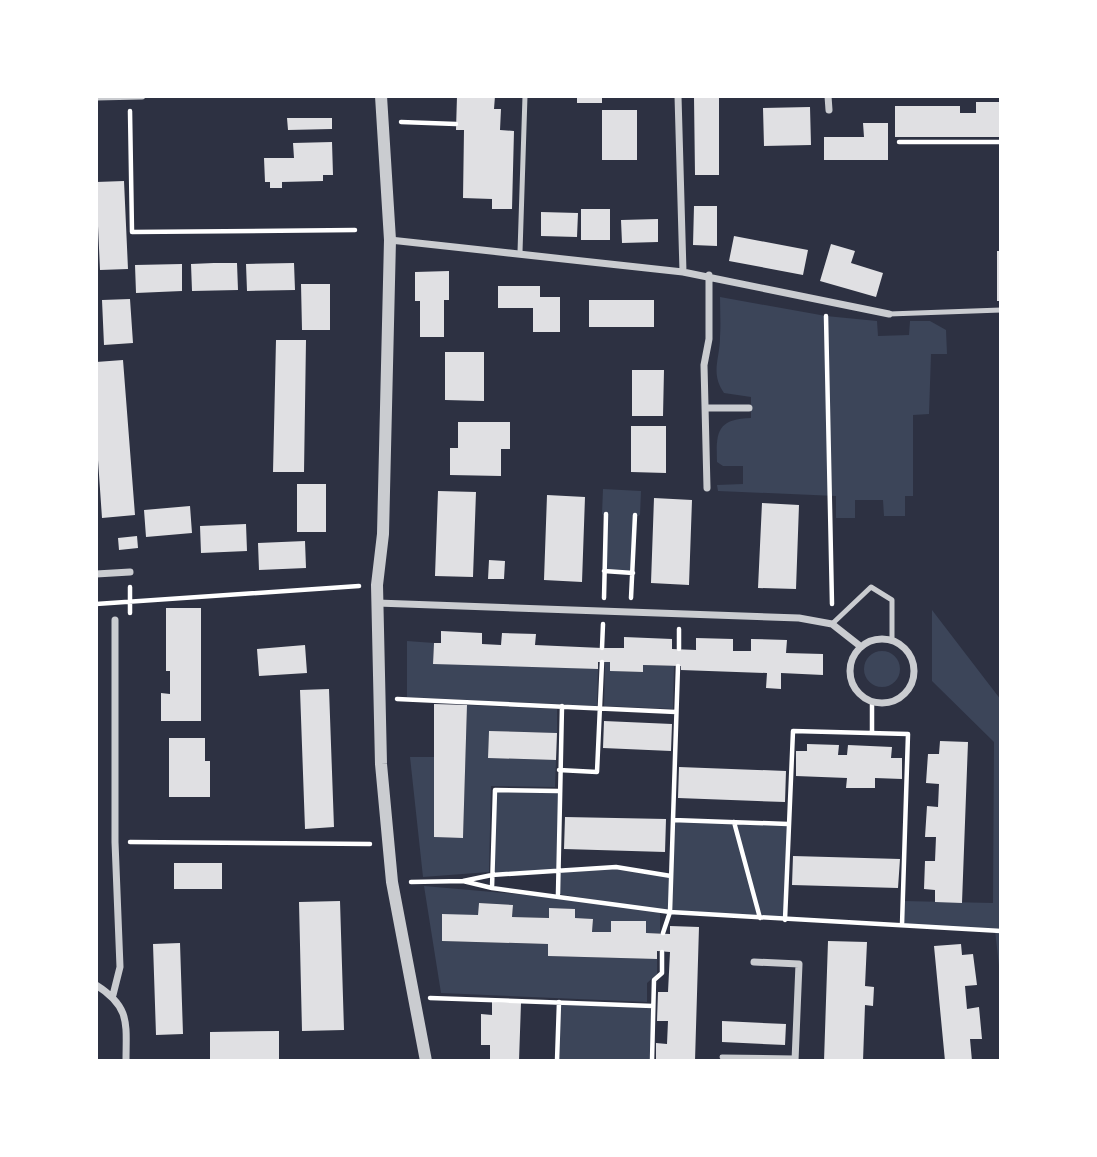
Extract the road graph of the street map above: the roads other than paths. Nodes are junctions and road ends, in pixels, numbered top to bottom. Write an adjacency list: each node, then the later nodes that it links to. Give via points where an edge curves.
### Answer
1 (129, 96): 2 (street); 7 (street)
2 (142, 96)
3 (381, 96): 9 (street)
4 (525, 96): 10 (lane)
5 (678, 96): 11 (street)
6 (828, 96): 8 (street)
7 (96, 97)
8 (828, 110)
9 (390, 240): 10 (street); 20 (street, via 383,534)
10 (520, 252): 11 (street)
11 (683, 272): 12 (street)
12 (709, 275): 14 (street); 15 (street)
13 (1001, 310): 14 (lane)
14 (889, 314)
15 (705, 408): 16 (street); 17 (street)
16 (749, 408)
17 (707, 488)
18 (130, 572): 19 (street)
19 (96, 574)
20 (377, 603): 22 (street, via 799,618); 31 (street, via 387,845)
21 (115, 620): 27 (street, via 120,967)
22 (832, 624): 23 (lane, via 871,587 892,600); 24 (street)
23 (892, 639): 24 (street, via 875,638); 24 (street, via 906,648 914,663 914,680 905,695 889,703 872,702 858,693 850,678 850,661)
24 (860, 646)
25 (754, 962): 29 (street, via 799,964)
26 (96, 985): 27 (street)
27 (113, 995): 30 (street, via 126,1014)
28 (722, 1057): 29 (lane)
29 (795, 1059)
30 (126, 1061)
31 (426, 1061)

